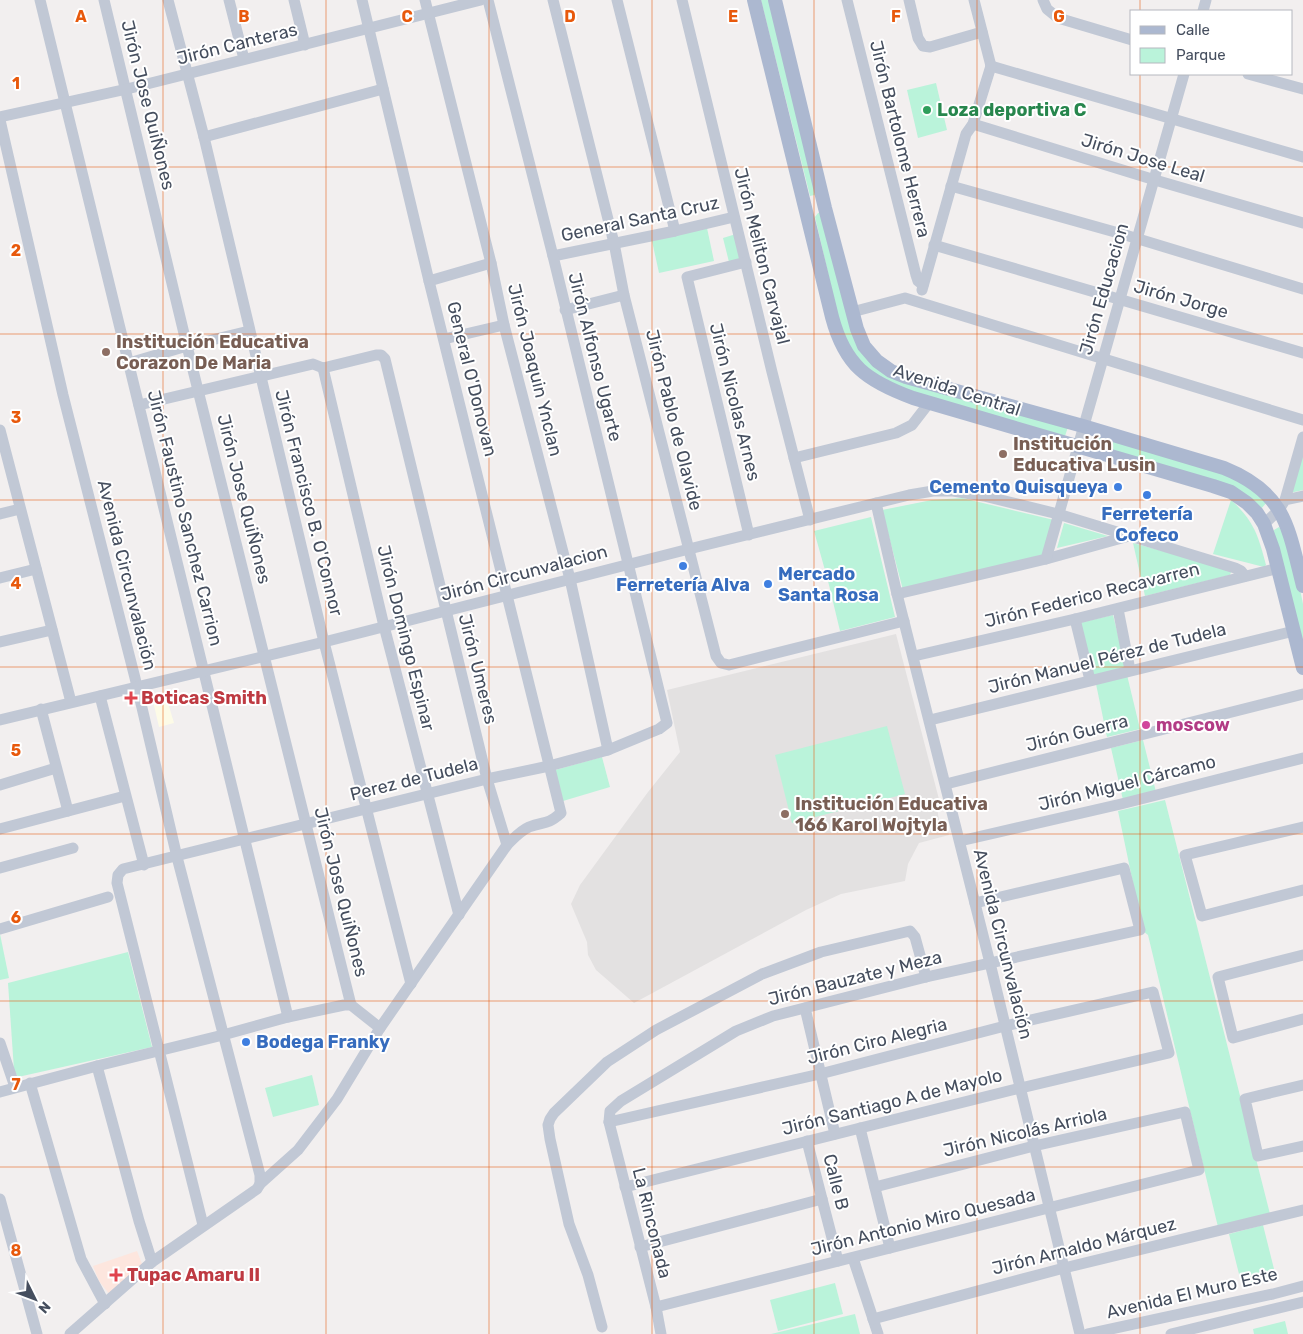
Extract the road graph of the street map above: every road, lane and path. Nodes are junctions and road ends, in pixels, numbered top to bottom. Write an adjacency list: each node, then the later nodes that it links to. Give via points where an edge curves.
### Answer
1 (40, 0): 32 (street, Jirón Faustino Sanchez Carrion)
2 (104, 0): 29 (street, Jirón Jose QuiÑones)
3 (168, 0): 26 (street, Jirón Francisco B. O'Connor)
4 (230, 0): 24 (street)
5 (294, 0): 23 (street)
6 (362, 0): 20 (street, General O'Donovan)
7 (425, 0): 19 (street, Jirón Joaquin Ynclan)
8 (481, 0): 19 (street, Jirón Canteras)
9 (488, 0): 48 (street, Jirón Alfonso Ugarte)
10 (553, 0): 46 (street, Jirón Pablo de Olavide)
11 (617, 0): 44 (street)
12 (682, 0): 42 (street, Jirón Meliton Carvajal)
13 (754, 0): 41 (main road, Avenida Central)
14 (775, 0): 40 (main road, Avenida Central)
15 (847, 0): 52 (street, Jirón Bartolome Herrera, via 916,275)
16 (909, 0): 21 (street, via 922,46 930,47)
17 (974, 0): 21 (street)
18 (1043, 0): 22 (street, via 1047,9 1058,18)
19 (428, 13): 20 (street, Jirón Canteras); 50 (street, Jirón Joaquin Ynclan)
20 (368, 28): 23 (street, Jirón Canteras); 30 (street, General O'Donovan)
21 (982, 32): 25 (street)
22 (1130, 39)
23 (305, 45): 24 (street, Jirón Canteras)
24 (244, 59): 26 (street, Jirón Canteras)
25 (991, 66): 33 (street); 35 (street)
26 (187, 74): 29 (street, Jirón Canteras); 36 (street, Jirón Francisco B. O'Connor)
27 (1184, 75): 33 (street, Jirón Educacion)
28 (1252, 75): 31 (street)
29 (126, 89): 32 (street, Jirón Canteras); 62 (street, Jirón Jose QuiÑones)
30 (383, 89): 36 (street); 51 (street, General O'Donovan)
31 (1303, 89)
32 (65, 103): 34 (street, Jirón Canteras); 65 (street, Jirón Faustino Sanchez Carrion)
33 (1172, 118): 37 (street); 38 (street, Jirón Educacion)
34 (0, 119): 114 (street, Avenida Circunvalación, via 63,395)
35 (973, 124): 38 (street, Jirón Jose Leal); 39 (street, via 966,134)
36 (204, 136): 60 (street, Jirón Francisco B. O'Connor)
37 (1303, 157)
38 (1155, 180): 43 (street, Jirón Jose Leal); 45 (street, Jirón Educacion)
39 (951, 186): 45 (street); 47 (street)
40 (825, 208): 41 (main road); 58 (main road, Avenida Central)
41 (806, 213): 69 (main road, Avenida Central, via 832,317 843,348 852,362 878,384)
42 (734, 216): 44 (street, General Santa Cruz); 49 (street, Jirón Meliton Carvajal)
43 (1303, 223)
44 (675, 231): 46 (street, General Santa Cruz)
45 (1137, 239): 53 (street); 55 (street, Jirón Educacion)
46 (614, 243): 48 (street, General Santa Cruz); 54 (street, Jirón Pablo de Olavide)
47 (934, 245): 52 (street); 55 (street, Jirón Jorge)
48 (553, 256): 57 (street, Jirón Alfonso Ugarte)
49 (746, 262): 76 (street, Jirón Meliton Carvajal); 85 (street, Jirón Nicolas Arnes, via 687,277)
50 (491, 263): 51 (street); 59 (street, Jirón Joaquin Ynclan)
51 (429, 281): 61 (street, General O'Donovan)
52 (923, 285): 56 (street)
53 (1303, 289)
54 (624, 296): 57 (street); 87 (street, Jirón Pablo de Olavide)
55 (1120, 300): 63 (street, Jirón Jorge); 64 (street, Jirón Educacion)
56 (920, 302): 58 (street, via 905,298); 64 (street)
57 (565, 310): 89 (street, Jirón Alfonso Ugarte)
58 (852, 312): 72 (main road, Avenida Central, via 864,346 876,361 891,371)
59 (504, 324): 61 (street); 95 (street, Jirón Joaquin Ynclan)
60 (249, 331): 62 (street); 67 (street, Jirón Francisco B. O'Connor)
61 (444, 340): 98 (street, General O'Donovan)
62 (187, 346): 65 (street); 68 (street, Jirón Jose QuiÑones)
63 (1303, 353)
64 (1102, 358): 71 (street); 72 (street, Jirón Educacion)
65 (129, 363): 70 (street, Jirón Faustino Sanchez Carrion)
66 (323, 368): 67 (street, via 313,364); 100 (street, Jirón Umeres, via 376,355 385,359); 103 (street, Jirón Domingo Espinar)
67 (260, 376): 68 (street); 107 (street, Jirón Francisco B. O'Connor)
68 (199, 390): 70 (street); 108 (street, Jirón Jose QuiÑones)
69 (929, 404): 75 (main road, Avenida Central); 76 (street, via 912,425 896,433)
70 (139, 405): 112 (street, Jirón Faustino Sanchez Carrion)
71 (1302, 415)
72 (1083, 426): 75 (street, Jirón Educacion); 79 (main road, Avenida Central, via 1224,468 1241,475)
73 (1303, 437): 79 (street)
74 (1, 438): 80 (street)
75 (1078, 446): 82 (street, Jirón Educacion); 84 (main road, Avenida Central, via 1231,492 1247,503)
76 (794, 458): 83 (street, Jirón Meliton Carvajal)
77 (1303, 496): 79 (street)
78 (876, 503): 82 (street, Jirón Circunvalacion, via 925,492 953,491); 83 (street, Jirón Circunvalacion); 97 (street, Avenida Circunvalación)
79 (1282, 505): 84 (street); 90 (main road, Avenida Central)
80 (20, 509): 81 (street); 92 (street)
81 (0, 514)
82 (1058, 514): 86 (street, Jirón Circunvalacion); 88 (street, Jirón Educacion)
83 (810, 520): 85 (street, Jirón Circunvalacion)
84 (1264, 524): 91 (main road, Avenida Central)
85 (748, 534): 87 (street, Jirón Circunvalacion)
86 (1129, 536): 88 (street); 93 (street, Jirón Circunvalacion, via 1235,568)
87 (689, 549): 89 (street, Jirón Circunvalacion); 102 (street, Jirón Pablo de Olavide, via 716,656 721,663 729,665)
88 (1046, 559): 97 (street)
89 (629, 564): 95 (street, Jirón Circunvalacion); 121 (street, Jirón Alfonso Ugarte)
90 (1301, 566): 96 (main road, Avenida Central)
91 (1279, 568): 93 (street, Jirón Federico Recavarren); 105 (main road, Avenida Central)
92 (36, 569): 94 (street); 104 (street)
93 (1245, 576): 99 (street, Jirón Federico Recavarren)
94 (0, 578)
95 (570, 579): 98 (street, Jirón Circunvalacion); 122 (street, Jirón Joaquin Ynclan)
96 (1303, 586)
97 (897, 594): 102 (street, Avenida Circunvalación)
98 (507, 595): 100 (street, Jirón Circunvalacion); 124 (street, General O'Donovan)
99 (1118, 609): 101 (street, Jirón Federico Recavarren); 111 (street)
100 (446, 612): 103 (street, Jirón Circunvalacion); 126 (street, Jirón Umeres)
101 (1075, 619): 109 (street, Jirón Federico Recavarren); 113 (street)
102 (904, 621): 109 (street, Avenida Circunvalación)
103 (384, 626): 107 (street, Jirón Circunvalacion); 129 (street, Jirón Domingo Espinar)
104 (52, 630): 106 (street); 117 (street)
105 (1294, 630): 110 (main road, Avenida Central); 111 (street, Jirón Manuel Pérez de Tudela)
106 (0, 642)
107 (324, 642): 108 (street, Jirón Circunvalacion); 131 (street, Jirón Francisco B. O'Connor)
108 (265, 655): 112 (street, Jirón Circunvalacion); 133 (street, Jirón Jose QuiÑones)
109 (914, 656): 120 (street, Avenida Circunvalación)
110 (1303, 668)
111 (1130, 670): 113 (street, Jirón Manuel Pérez de Tudela)
112 (205, 671): 114 (street, Jirón Circunvalacion); 136 (street, Jirón Faustino Sanchez Carrion)
113 (1090, 680): 120 (street, Jirón Manuel Pérez de Tudela)
114 (137, 687): 116 (street, Jirón Circunvalacion); 140 (street, Avenida Circunvalación)
115 (1303, 694): 127 (street, Jirón Guerra)
116 (100, 696): 117 (street, Jirón Circunvalacion); 130 (street)
117 (71, 702): 118 (street, Jirón Circunvalacion)
118 (41, 710): 119 (street, Jirón Circunvalacion); 125 (street)
119 (0, 720)
120 (930, 720): 127 (street, Avenida Circunvalación)
121 (667, 723): 122 (street, Perez de Tudela)
122 (608, 750): 124 (street, Perez de Tudela)
123 (1303, 758): 137 (street, Jirón Miguel Cárcamo)
124 (549, 766): 126 (street, Perez de Tudela); 138 (street, General O'Donovan, via 561,813 551,822 518,834)
125 (56, 768): 128 (street); 132 (street)
126 (488, 779): 129 (street, Perez de Tudela); 138 (street, Jirón Umeres)
127 (946, 784): 137 (street, Avenida Circunvalación)
128 (0, 785)
129 (428, 794): 131 (street, Perez de Tudela); 146 (street, Jirón Domingo Espinar)
130 (125, 796): 132 (street); 141 (street)
131 (366, 809): 133 (street, Perez de Tudela); 151 (street, Jirón Francisco B. O'Connor)
132 (68, 811): 135 (street)
133 (306, 824): 136 (street, Perez de Tudela); 152 (street, Jirón Jose QuiÑones)
134 (1303, 827): 143 (street, via 1185,855 1202,916)
135 (0, 829)
136 (246, 840): 140 (street, Perez de Tudela); 154 (street, Jirón Faustino Sanchez Carrion)
137 (960, 841): 145 (street, Avenida Circunvalación)
138 (507, 845): 146 (street)
139 (73, 848): 142 (street)
140 (177, 857): 141 (street, Perez de Tudela); 158 (street, Avenida Circunvalación)
141 (144, 865): 160 (street, Perez de Tudela, via 123,869 117,883)
142 (0, 868)
143 (1303, 890)
144 (108, 897): 147 (street)
145 (976, 903): 149 (street, Avenida Circunvalación); 149 (street, Jirón Bauzate y Meza, via 1124,868 1140,930)
146 (459, 915): 151 (street)
147 (0, 929)
148 (1303, 955): 155 (street, via 1218,977 1232,1038)
149 (990, 963): 150 (street, Jirón Bauzate y Meza); 156 (street, Avenida Circunvalación)
150 (926, 977): 153 (street, Jirón Bauzate y Meza); 197 (street, via 915,937 910,931 821,952 762,974 656,1030 607,1062 554,1112 548,1125 556,1167 569,1224 588,1274)
151 (411, 984): 157 (street)
152 (351, 1005): 154 (street); 157 (street)
153 (805, 1008): 163 (street, Calle B); 169 (street, Jirón Bauzate y Meza, via 773,1016 736,1031 621,1101 610,1111)
154 (288, 1017): 158 (street)
155 (1303, 1019)
156 (1005, 1026): 161 (street, Jirón Ciro Alegria, via 1154,992); 163 (street, Jirón Ciro Alegria); 167 (street, Avenida Circunvalación)
157 (380, 1028): 176 (street, via 337,1099 298,1150)
158 (224, 1035): 160 (street); 176 (street, Avenida Circunvalación)
159 (0, 1043): 166 (street)
160 (159, 1051): 162 (street); 183 (street)
161 (1169, 1053): 167 (street, Jirón Santiago A de Mayolo)
162 (97, 1066): 164 (street); 188 (street)
163 (820, 1074): 169 (street, Jirón Ciro Alegria); 171 (street, Calle B)
164 (30, 1083): 166 (street); 193 (street, via 81,1259)
165 (1303, 1084): 174 (street, via 1246,1099 1258,1156)
166 (15, 1087): 168 (street)
167 (1020, 1088): 170 (street, Jirón Santiago A de Mayolo); 173 (street, Avenida Circunvalación)
168 (0, 1092)
169 (609, 1122): 178 (street, La Rinconada)
170 (860, 1128): 171 (street, Jirón Santiago A de Mayolo); 177 (street)
171 (835, 1134): 172 (street, Jirón Santiago A de Mayolo)
172 (807, 1141): 178 (street, Jirón Santiago A de Mayolo); 179 (street, Calle B)
173 (1034, 1146): 175 (street, Jirón Nicolás Arriola, via 1184,1112); 177 (street, Jirón Nicolás Arriola); 181 (street, Avenida Circunvalación)
174 (1303, 1146)
175 (1199, 1170): 181 (street, Jirón Antonio Miro Quesada)
176 (260, 1184): 183 (street)
177 (875, 1186): 185 (street)
178 (625, 1187): 184 (street, La Rinconada)
179 (822, 1199): 184 (street); 187 (street, Calle B)
180 (0, 1200): 198 (street)
181 (1050, 1208): 185 (street, Jirón Antonio Miro Quesada); 189 (street, Avenida Circunvalación)
182 (1303, 1210): 189 (street, Jirón Arnaldo Márquez)
183 (203, 1225): 188 (street)
184 (640, 1247): 194 (street, La Rinconada)
185 (890, 1248): 186 (street, Jirón Antonio Miro Quesada)
186 (853, 1258): 187 (street, Jirón Antonio Miro Quesada); 196 (street)
187 (838, 1261): 194 (street, Jirón Antonio Miro Quesada)
188 (152, 1262): 193 (street)
189 (1064, 1268): 196 (street, Jirón Arnaldo Márquez); 202 (street, Avenida Circunvalación)
190 (1303, 1286): 191 (street, Avenida El Muro Este)
191 (1264, 1296): 195 (street); 203 (street, Avenida El Muro Este)
192 (1303, 1302): 195 (street, Avenida El Muro Este)
193 (105, 1304): 199 (street)
194 (656, 1307): 200 (street, La Rinconada)
195 (1268, 1311): 204 (street, Avenida El Muro Este)
196 (873, 1319): 201 (street)
197 (602, 1327)
198 (38, 1334)
199 (70, 1334)
200 (661, 1334)
201 (878, 1334)
202 (1080, 1334)
203 (1088, 1334)
204 (1172, 1334)

